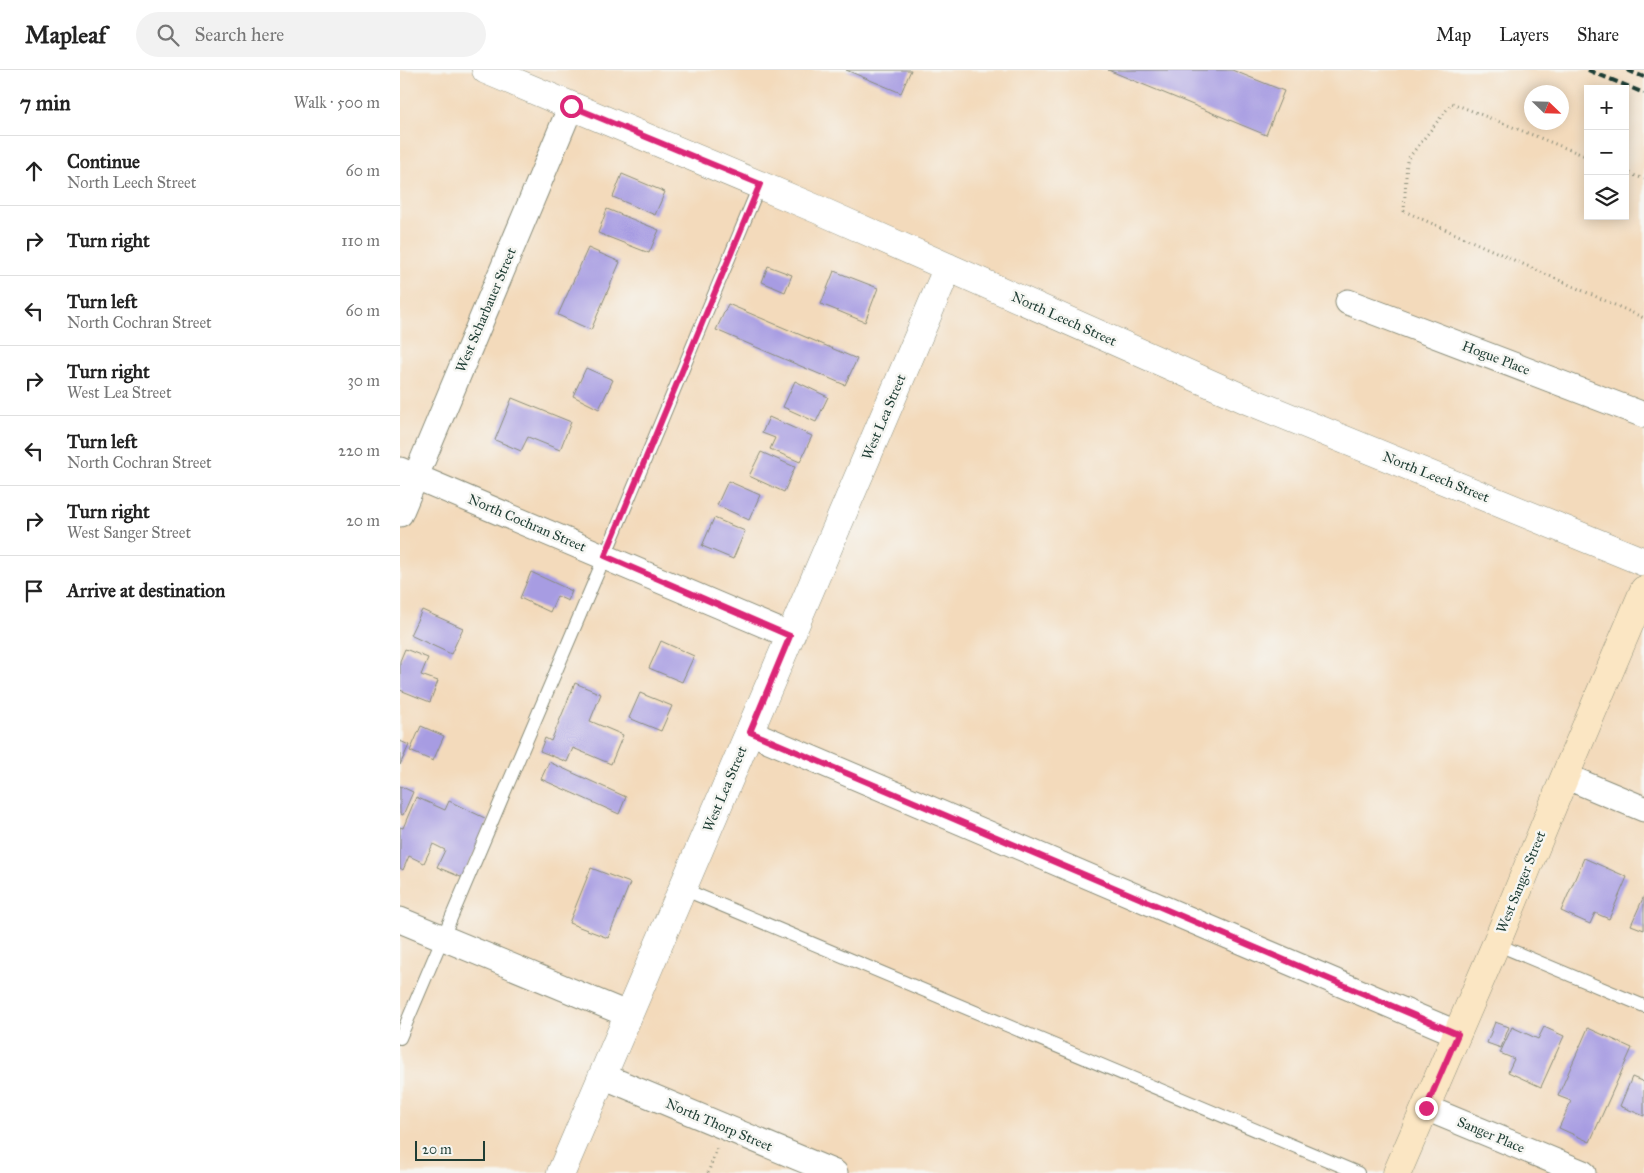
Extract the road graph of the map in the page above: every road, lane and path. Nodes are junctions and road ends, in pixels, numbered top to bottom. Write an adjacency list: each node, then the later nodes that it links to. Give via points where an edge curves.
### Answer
1 (486, 70): 2 (street, North Leech Street)
2 (571, 106): 6 (street, North Leech Street); 11 (street, West Scharbauer Street)
3 (1584, 155): 9 (path, via 1452,103 1407,160 1404,211)
4 (1629, 173): 5 (path)
5 (1644, 179)
6 (760, 184): 7 (street, North Leech Street); 13 (lane)
7 (948, 267): 14 (street, North Leech Street, via 1247,400); 16 (street, West Lea Street)
8 (1348, 302): 10 (street, Hogue Place)
9 (1644, 318)
10 (1644, 415)
11 (408, 473): 12 (street, West Scharbauer Street); 13 (street, North Cochran Street)
12 (400, 514)
13 (605, 556): 16 (street, North Cochran Street); 22 (lane)
14 (1644, 562)
15 (1641, 605): 18 (main road, West Sanger Street)
16 (790, 636): 17 (street, West Lea Street)
17 (750, 732): 20 (street, West Lea Street); 26 (street)
18 (1565, 776): 19 (street); 23 (main road, West Sanger Street)
19 (1644, 809)
20 (683, 889): 25 (street, West Lea Street); 32 (lane)
21 (400, 920): 22 (street)
22 (443, 938): 25 (street); 27 (lane)
23 (1496, 944): 24 (lane); 26 (main road, West Sanger Street)
24 (1644, 1006)
25 (629, 1015): 28 (street, West Lea Street)
26 (1458, 1034): 29 (main road, West Sanger Street)
27 (400, 1038)
28 (603, 1076): 30 (street, West Lea Street); 31 (street, North Thorp Street)
29 (1426, 1108): 33 (main road, West Sanger Street); 34 (street, Sanger Place)
30 (561, 1173)
31 (835, 1173)
32 (1358, 1173)
33 (1397, 1173)
34 (1583, 1173)

